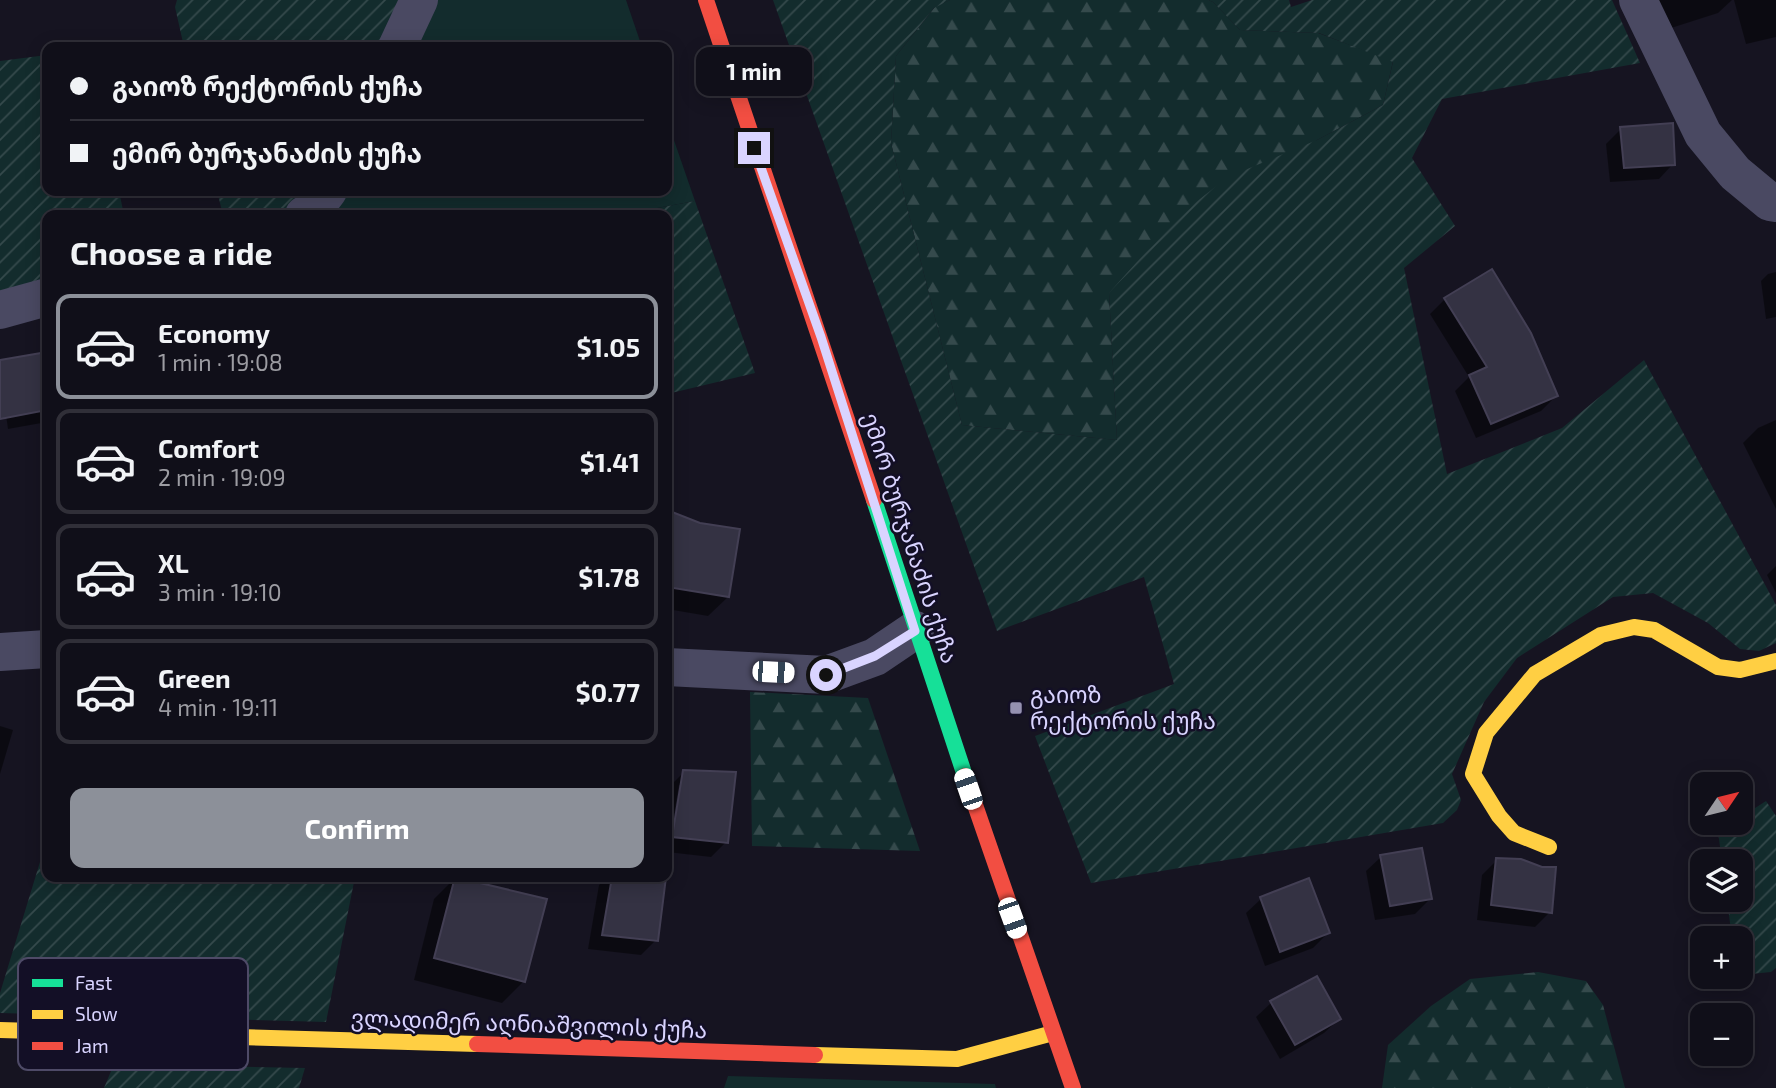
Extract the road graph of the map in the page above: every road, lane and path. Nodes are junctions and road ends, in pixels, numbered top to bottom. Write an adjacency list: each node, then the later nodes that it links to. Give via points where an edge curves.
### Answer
1 (419, 0): 4 (street)
2 (706, 0): 10 (street, ემირ ბურჯანაძის ქუჩა)
3 (1638, 0): 6 (street, via 1703,134 1735,173)
4 (399, 42)
5 (324, 196): 7 (street)
6 (1776, 203)
7 (312, 210)
8 (42, 299): 9 (street)
9 (0, 310)
10 (915, 631): 14 (street, via 875,656 826,675); 18 (street, ემირ ბურჯანაძის ქუჩა)
11 (42, 649): 12 (street)
12 (0, 652)
13 (1776, 661): 15 (street, via 1740,670 1718,667 1654,630 1634,627 1601,635 1535,674 1486,733 1472,774 1514,833)
14 (672, 667)
15 (1549, 847)
16 (0, 1030): 17 (street, ვლადიმერ აღნიაშვილის ქუჩა)
17 (18, 1031)
18 (1053, 1033): 19 (street, ვლადიმერ აღნიაშვილის ქუჩა, via 957,1059); 20 (street, ემირ ბურჯანაძის ქუჩა)
19 (248, 1038)
20 (1073, 1088)

